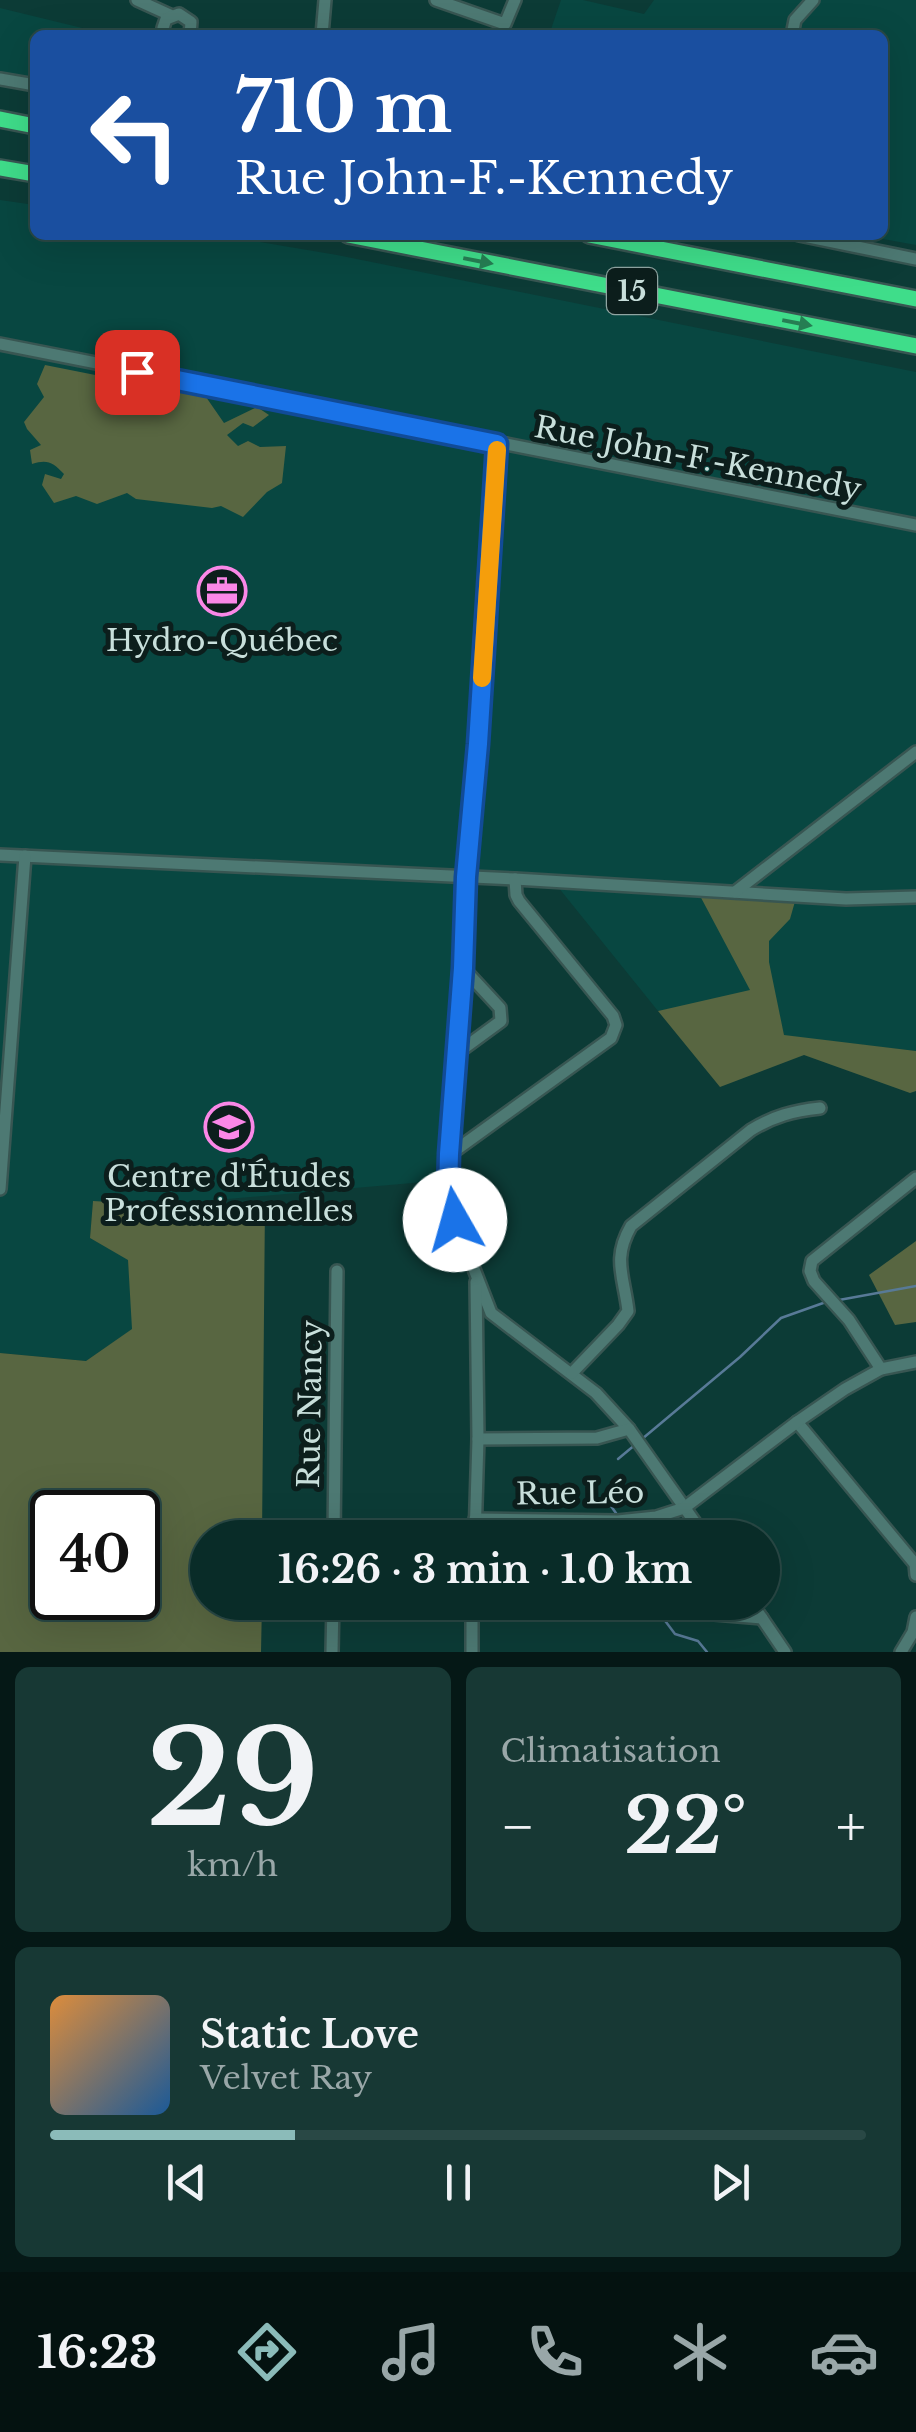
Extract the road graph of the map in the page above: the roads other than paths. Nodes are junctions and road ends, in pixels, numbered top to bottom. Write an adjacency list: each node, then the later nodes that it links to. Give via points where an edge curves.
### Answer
1 (138, 0): 6 (street)
2 (325, 0): 9 (street)
3 (436, 0): 4 (street, via 505,24)
4 (515, 0)
5 (813, 0): 10 (street)
6 (170, 16): 7 (street); 8 (street, via 188,18)
7 (164, 30)
8 (191, 30)
9 (322, 30)
10 (793, 30)
11 (0, 79): 12 (street)
12 (30, 84)
13 (0, 120): 14 (highway)
14 (30, 125)
15 (0, 168): 16 (highway)
16 (30, 173)
17 (374, 240): 23 (highway, 15, one-way to 23)
18 (615, 240): 21 (highway, 15)
19 (824, 240): 20 (street)
20 (916, 259)
21 (916, 299)
22 (0, 344): 24 (street, Rue John-F.-Kennedy)
23 (916, 346)
24 (497, 444): 25 (street, Rue John-F.-Kennedy); 29 (street)
25 (916, 526)
26 (916, 752): 31 (street)
27 (0, 855): 28 (street)
28 (26, 856): 29 (street); 38 (street)
29 (466, 877): 30 (street); 33 (street)
30 (515, 879): 31 (street); 36 (street, via 519,901 616,1026 612,1038)
31 (735, 892): 32 (street)
32 (916, 897)
33 (463, 968): 34 (street); 34 (street, via 500,1008 501,1021)
34 (456, 1054): 36 (street)
35 (820, 1108): 43 (street, via 770,1118 631,1226 621,1244 620,1269 628,1311)
36 (449, 1154): 40 (street, via 448,1192)
37 (916, 1178): 42 (street, via 812,1261 810,1271)
38 (0, 1188)
39 (337, 1271): 49 (street, Rue Nancy)
40 (476, 1274): 43 (street, via 492,1313); 46 (street)
41 (916, 1362): 42 (street)
42 (881, 1369): 44 (street)
43 (572, 1373): 45 (street)
44 (797, 1422): 47 (street); 51 (street, via 915,1564)
45 (629, 1429): 46 (street, via 597,1438); 47 (street)
46 (478, 1439): 48 (street)
47 (684, 1508): 48 (street, Rue Léo, via 618,1522); 50 (street)
48 (475, 1519)
49 (334, 1520)
50 (693, 1520)
51 (916, 1574)
52 (916, 1617): 59 (street)
53 (333, 1620): 56 (street)
54 (473, 1620): 57 (street)
55 (763, 1620): 58 (street)
56 (332, 1652)
57 (472, 1652)
58 (785, 1652)
59 (901, 1652)

